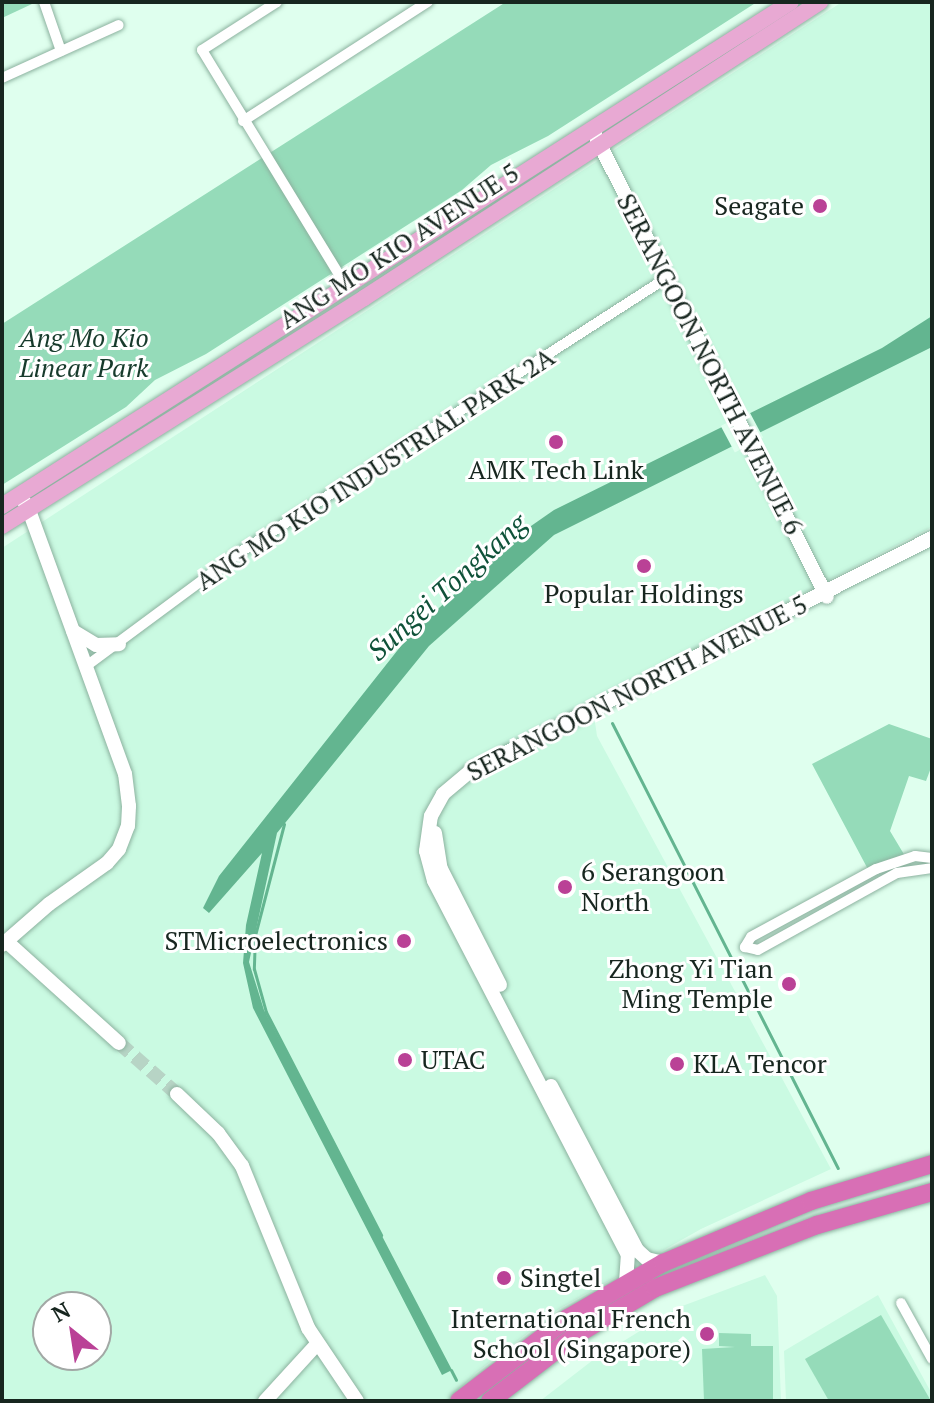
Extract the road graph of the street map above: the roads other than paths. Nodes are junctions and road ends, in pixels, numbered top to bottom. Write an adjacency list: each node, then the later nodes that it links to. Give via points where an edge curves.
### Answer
1 (44, 2): 7 (street)
2 (277, 2): 9 (street, via 202,50)
3 (428, 2): 9 (street)
4 (791, 2): 10 (main road, ANG MO KIO AVENUE 5)
5 (820, 2): 10 (main road, ANG MO KIO AVENUE 5)
6 (119, 25): 7 (street)
7 (61, 51): 8 (street)
8 (2, 78)
9 (243, 121): 12 (street)
10 (593, 141): 11 (street, SERANGOON NORTH AVENUE 6); 12 (main road, ANG MO KIO AVENUE 5); 14 (main road, ANG MO KIO AVENUE 5)
11 (665, 279): 20 (street, SERANGOON NORTH AVENUE 6); 22 (street, ANG MO KIO INDUSTRIAL PARK 2A, via 239,553)
12 (346, 286): 13 (main road, ANG MO KIO AVENUE 5)
13 (275, 332): 14 (main road); 15 (main road, ANG MO KIO AVENUE 5)
14 (295, 341): 15 (main road, ANG MO KIO AVENUE 5)
15 (24, 502): 16 (main road, ANG MO KIO AVENUE 5); 17 (main road, ANG MO KIO AVENUE 5); 21 (street)
16 (2, 506)
17 (2, 526)
18 (932, 538): 20 (street, SERANGOON NORTH AVENUE 5)
19 (932, 544): 20 (street, SERANGOON NORTH AVENUE 5)
20 (822, 596): 33 (street, SERANGOON NORTH AVENUE 5, via 472,779 449,800 435,832 441,869 603,1187 637,1250); 34 (street, SERANGOON NORTH AVENUE 5, via 470,771 443,794 431,816 426,851 434,881 628,1255)
21 (73, 631): 22 (street, via 96,645); 23 (street)
22 (119, 644): 23 (street, ANG MO KIO INDUSTRIAL PARK 2A)
23 (85, 667): 28 (street, via 125,774 128,826 107,863)
24 (932, 858): 26 (street, via 915,856 876,869)
25 (932, 868): 27 (street, via 897,873)
26 (766, 929): 27 (street); 27 (street, via 745,947 758,950)
27 (773, 942)
28 (4, 943): 29 (street)
29 (119, 1043)
30 (177, 1094): 36 (street, via 218,1133 242,1166)
31 (932, 1164): 33 (highway, via 811,1201)
32 (932, 1192): 41 (highway, via 817,1225 655,1288 576,1335)
33 (663, 1263): 34 (highway)
34 (626, 1282): 40 (highway, via 568,1318)
35 (901, 1303): 37 (street)
36 (317, 1344): 38 (street); 39 (street)
37 (932, 1359)
38 (265, 1401)
39 (357, 1401)
40 (459, 1401)
41 (490, 1401)

